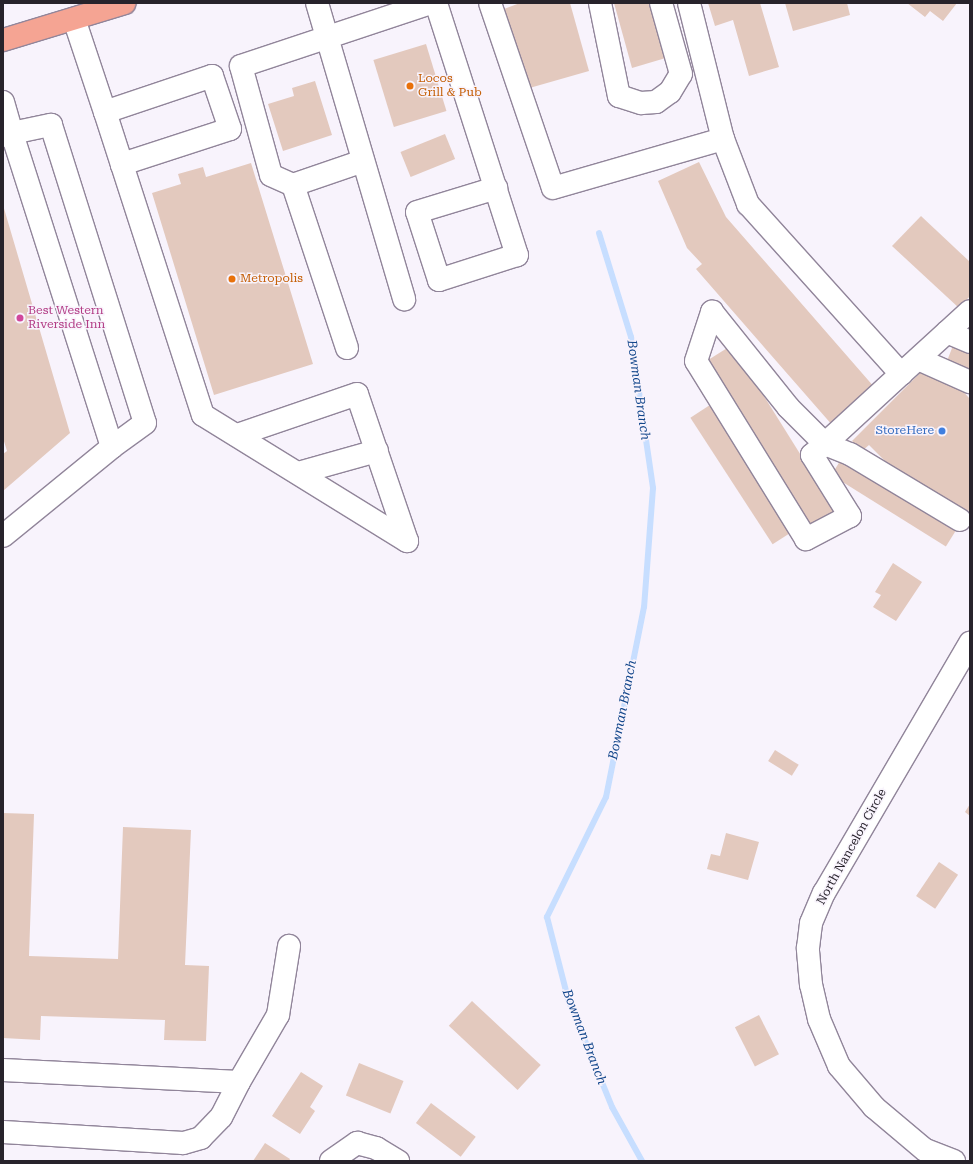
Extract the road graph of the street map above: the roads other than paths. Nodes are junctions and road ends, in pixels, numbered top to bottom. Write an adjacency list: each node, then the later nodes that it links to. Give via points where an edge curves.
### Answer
1 (125, 3): 9 (main road)
2 (317, 3): 10 (street)
3 (430, 3): 10 (street)
4 (436, 3): 19 (street)
5 (490, 3): 15 (street, via 553,188)
6 (600, 3): 7 (street, via 619,96 641,103 656,102 670,92 681,74)
7 (661, 3)
8 (689, 3): 15 (street)
9 (74, 19): 11 (main road); 13 (street)
10 (327, 38): 16 (street); 18 (street, via 241,66 271,175)
11 (3, 40)
12 (3, 102): 14 (street)
13 (105, 112): 17 (street); 17 (street, via 212,76 230,129)
14 (8, 134): 30 (street); 30 (street, via 51,124 145,423)
15 (723, 139): 26 (street, via 748,204)
16 (363, 161): 18 (street); 20 (street)
17 (122, 164): 28 (street, via 203,414)
18 (293, 185): 24 (street)
19 (496, 188): 19 (street, via 517,255 439,280 417,212)
20 (404, 299)
21 (970, 311): 22 (street)
22 (947, 332): 23 (street); 25 (street)
23 (970, 342)
24 (347, 348)
25 (918, 359): 26 (street); 27 (street)
26 (902, 374): 29 (street)
27 (970, 382)
28 (237, 436): 31 (street, via 357,394); 32 (street)
29 (825, 444): 29 (street, via 812,455 850,516 806,539 696,361 712,312 788,407); 33 (street, via 850,454)
30 (112, 447): 34 (street)
31 (377, 451): 32 (street); 32 (street, via 407,541)
32 (298, 473)
33 (960, 520)
34 (3, 536)
35 (970, 643): 42 (street, North Nancelon Circle, via 824,893 811,924 811,985 819,1019 839,1066 874,1107 925,1150)
36 (289, 946): 38 (street, via 278,1015)
37 (3, 1070): 38 (street)
38 (239, 1082): 39 (street, via 221,1117 201,1138 184,1143)
39 (3, 1132)
40 (332, 1161): 41 (street, via 357,1143 376,1148)
41 (398, 1161)
42 (954, 1161)

